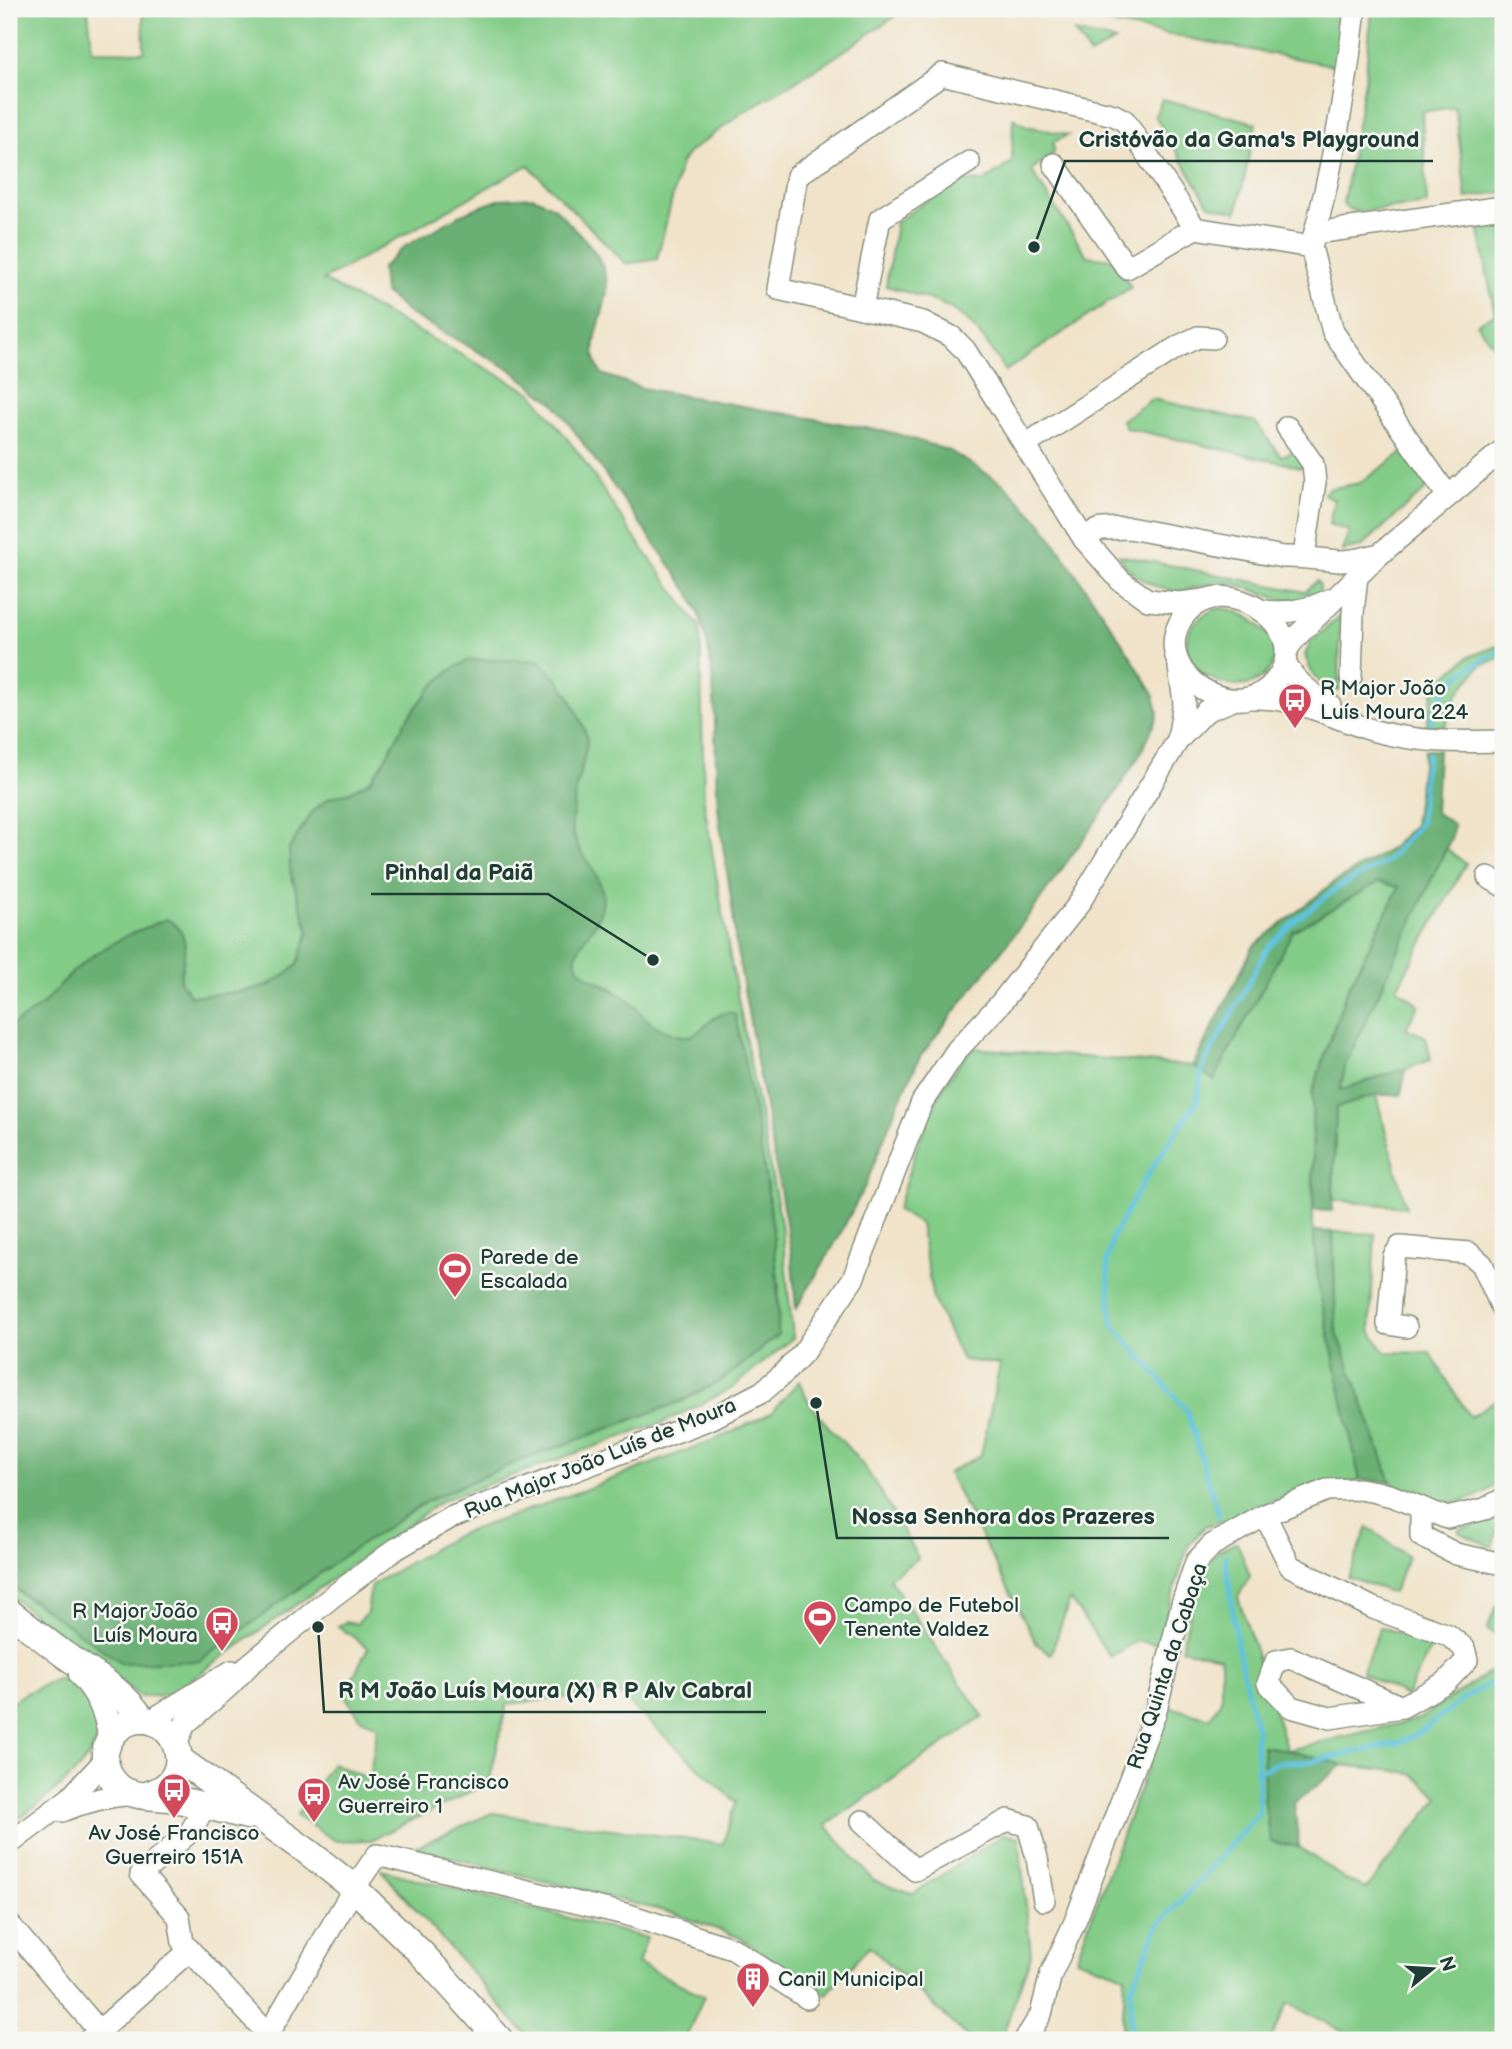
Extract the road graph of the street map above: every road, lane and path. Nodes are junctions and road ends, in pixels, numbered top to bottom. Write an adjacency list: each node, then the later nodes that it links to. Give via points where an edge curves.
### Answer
1 (1355, 9): 6 (street, via 1341,120)
2 (970, 162): 7 (street, via 880,219)
3 (1054, 164): 5 (street, via 1127,268)
4 (1503, 207): 6 (street)
5 (1195, 228): 6 (street); 7 (street, via 1125,121 1114,114 942,74 797,176 778,289)
6 (1313, 240): 12 (street, via 1333,332)
7 (862, 308): 10 (street, via 923,322 952,337)
8 (1213, 338): 10 (street, via 1198,337 1179,346)
9 (1287, 427): 15 (street, via 1312,464 1315,482)
10 (1025, 445): 13 (street)
11 (1503, 450): 12 (street)
12 (1448, 496): 14 (street)
13 (1084, 539): 15 (street, via 1102,529 1129,528 1283,557); 18 (street, via 1121,581)
14 (1380, 554): 15 (street, via 1346,561); 16 (street)
15 (1304, 556)
16 (1357, 576): 17 (street); 23 (street)
17 (1336, 597): 20 (street, via 1291,612); 21 (street, via 1298,635)
18 (1148, 600): 19 (street); 22 (street)
19 (1204, 600): 20 (street, via 1226,597); 22 (street, via 1189,609 1177,626 1173,644)
20 (1260, 610): 21 (street, via 1276,623)
21 (1286, 658): 24 (street, via 1269,689); 25 (street, Rua Major João Luís de Moura, via 1293,677 1304,688)
22 (1177, 661): 24 (street, via 1194,682 1223,698); 26 (street, Rua Major João Luís de Moura, via 1184,702)
23 (1351, 677)
24 (1243, 699): 25 (street, Rua Major João Luís de Moura, via 1284,699); 26 (street, Rua Major João Luís de Moura, via 1206,711)
25 (1355, 722): 27 (street, Rua Major João Luís de Moura, via 1396,736 1439,743)
26 (1178, 740): 37 (street, Rua Major João Luís de Moura, via 1078,905 1000,1004 957,1050 922,1101 853,1279 784,1373 762,1392 712,1418 450,1518 396,1549)
27 (1503, 741)
28 (1503, 1310): 29 (street, via 1482,1264 1469,1252 1400,1248 1394,1256 1388,1324)
29 (1406, 1327)
30 (1503, 1499): 33 (street, via 1485,1509)
31 (1421, 1509): 32 (street, Rua Quinta da Cabaça, via 1376,1492 1328,1490); 33 (street, Rua Quinta da Cabaça); 34 (street, via 1421,1536 1456,1554)
32 (1265, 1515): 38 (street, via 1290,1566 1373,1608 1448,1636 1464,1648 1467,1660 1447,1682); 56 (street, Rua Quinta da Cabaça, via 1212,1545 1196,1562 1155,1714 1051,1974 1041,2014)
33 (1447, 1518): 34 (street, via 1452,1538)
34 (1503, 1564)
35 (9, 1612): 36 (main road)
36 (68, 1657): 39 (main road, via 97,1674); 40 (main road, via 101,1700 108,1716)
37 (250, 1664): 39 (street, Rua Major João Luís de Moura); 41 (street, Rua Major João Luís de Moura, via 185,1724)
38 (1402, 1707): 38 (street, via 1291,1658 1276,1661 1268,1683 1291,1707 1330,1718)
39 (147, 1721): 40 (main road, via 125,1724); 41 (main road, via 166,1729)
40 (108, 1748): 42 (main road, via 107,1772 123,1790); 46 (street, via 69,1798)
41 (178, 1752): 42 (main road, via 173,1779 156,1793); 44 (main road)
42 (140, 1795): 43 (main road); 46 (street, via 85,1802)
43 (205, 1806): 44 (main road); 51 (street, via 191,1831 141,1874 179,1917 183,1943)
44 (258, 1818): 48 (main road)
45 (862, 1821): 49 (street, via 915,1870 1008,1820 1027,1826)
46 (34, 1823): 47 (street)
47 (9, 1844)
48 (354, 1888): 52 (street, via 377,1855 629,1915 733,1949); 54 (street); 55 (main road)
49 (1044, 1900)
50 (9, 1924): 53 (street)
51 (190, 1950): 53 (street); 54 (street)
52 (807, 1998)
53 (94, 2036)
54 (267, 2037)
55 (500, 2040)
56 (1025, 2040)

